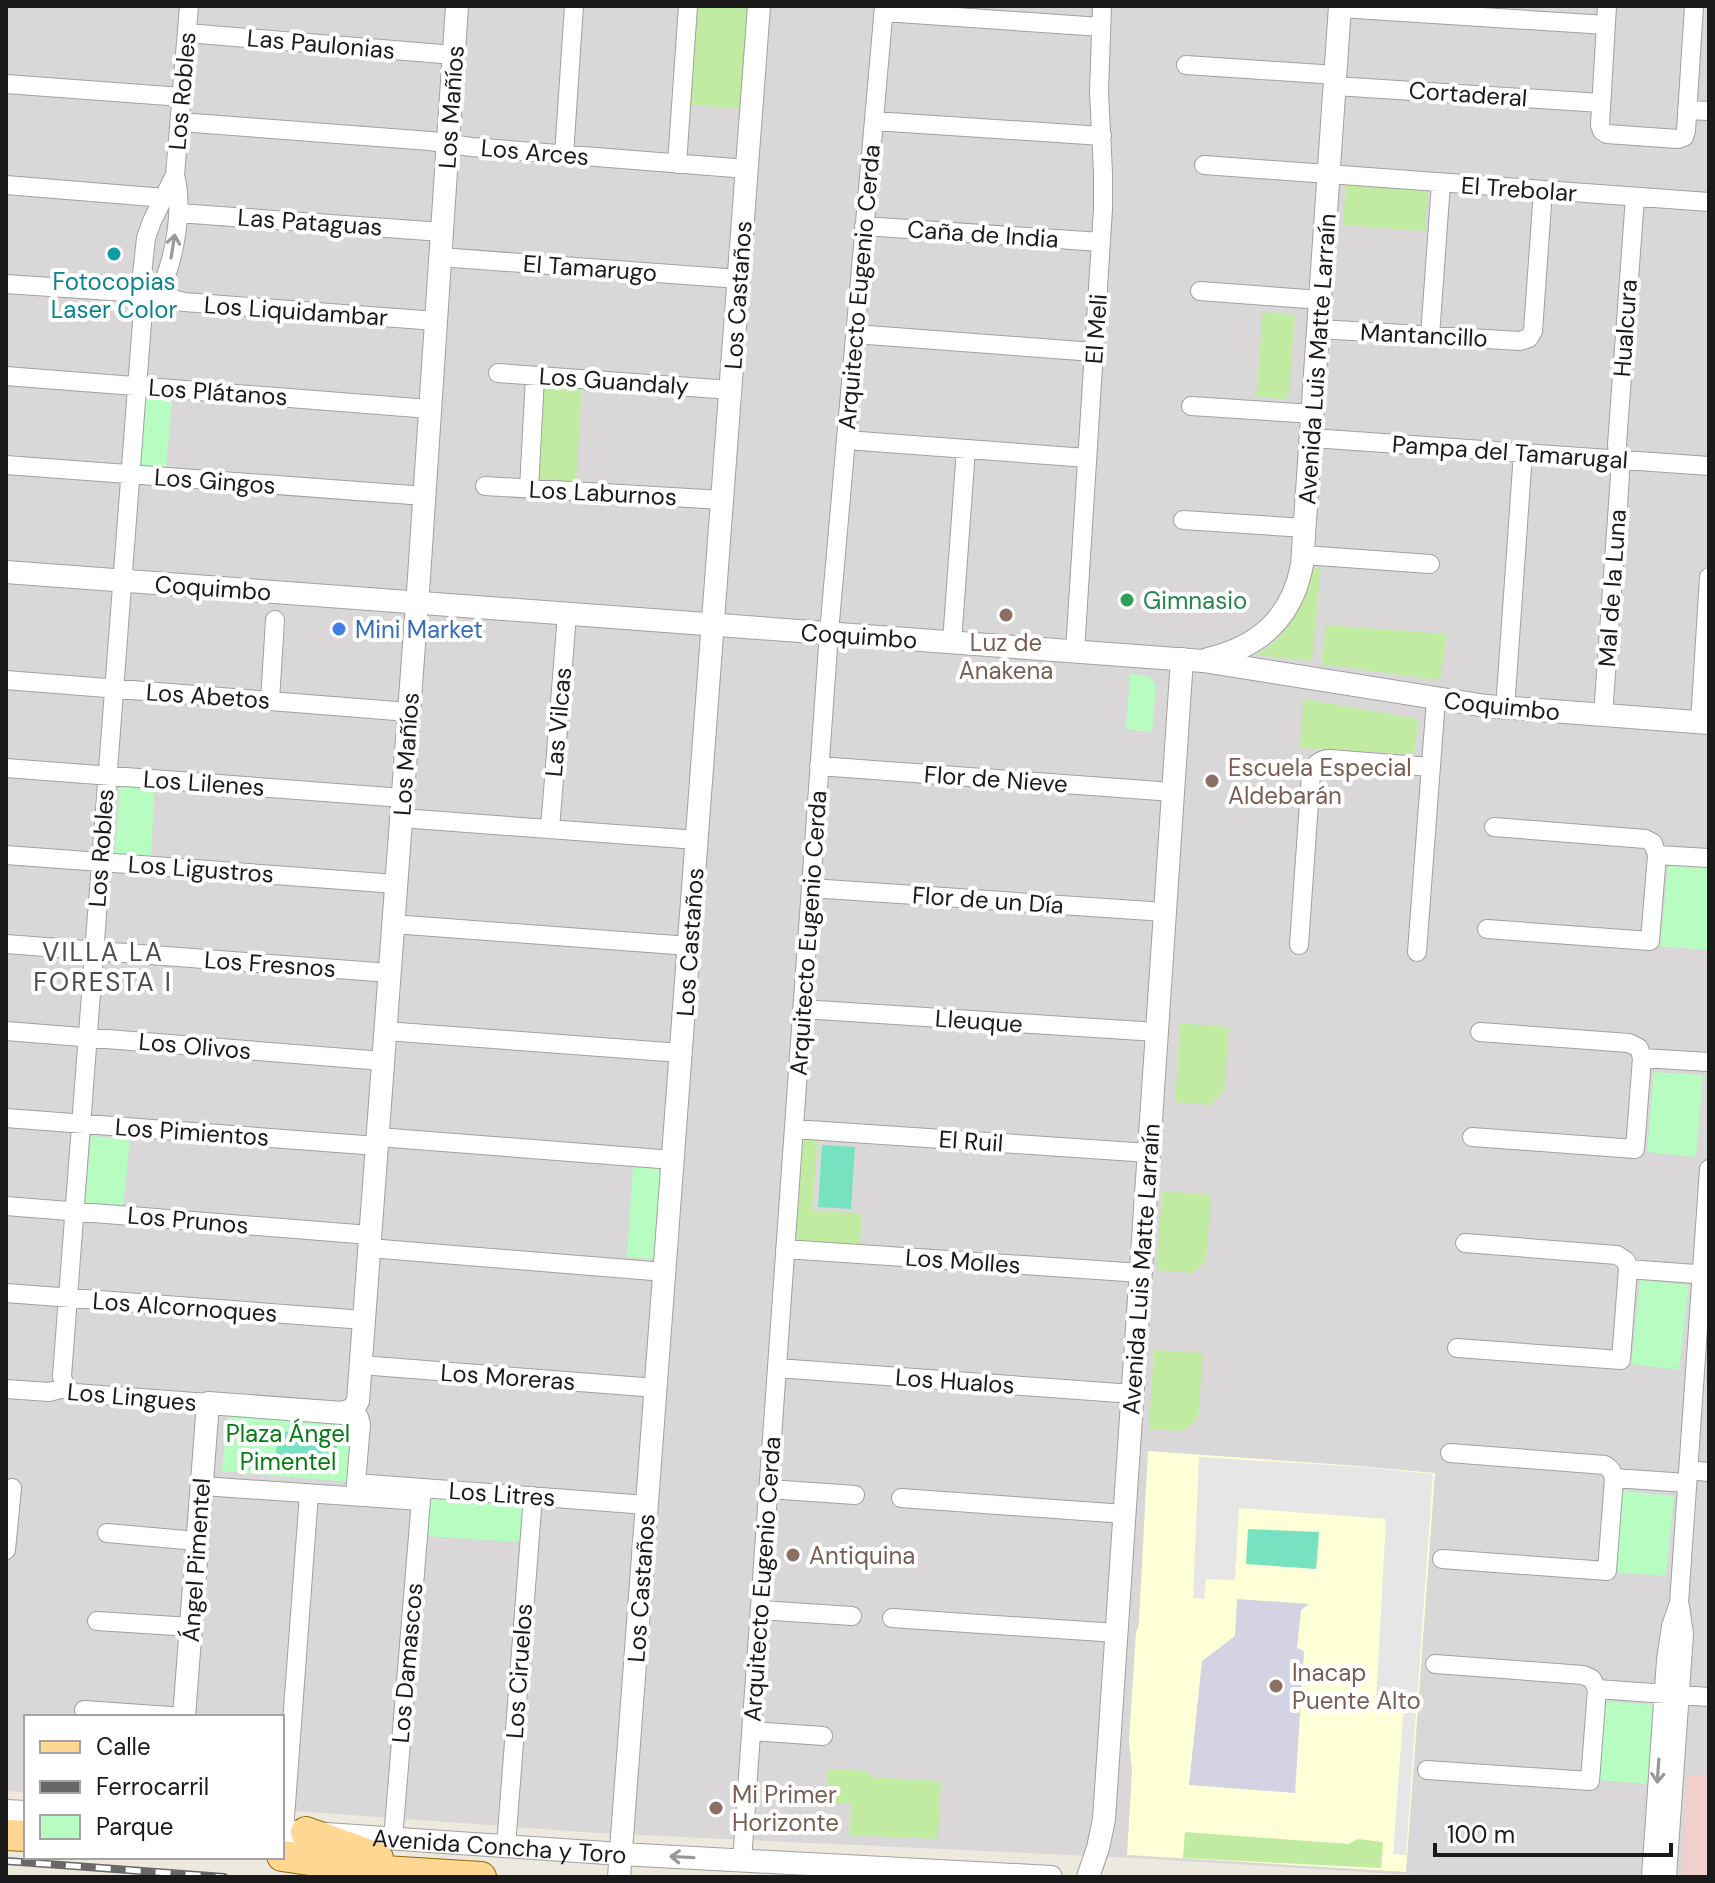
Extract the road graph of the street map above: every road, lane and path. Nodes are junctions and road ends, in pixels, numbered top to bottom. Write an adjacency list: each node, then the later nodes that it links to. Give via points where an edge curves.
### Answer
1 (189, 6): 12 (street, Los Robles)
2 (457, 6): 14 (street, Los Mañíos)
3 (574, 6): 26 (street)
4 (688, 6): 27 (street)
5 (759, 6): 29 (street, Los Castaños)
6 (1102, 6): 11 (street, El Meli)
7 (1694, 6): 13 (street)
8 (1340, 7): 10 (street); 16 (street, Avenida Luis Matte Larraín)
9 (884, 9): 11 (street); 22 (street, Arquitecto Eugenio Cerda)
10 (1606, 16): 19 (street)
11 (1101, 27): 24 (street, El Meli)
12 (187, 33): 14 (street, Las Paulonias); 18 (street, Los Robles)
13 (1701, 34): 20 (street)
14 (454, 55): 25 (street, Los Mañíos)
15 (1186, 65): 16 (street, Cortaderal)
16 (1335, 80): 19 (street, Cortaderal); 31 (street, Avenida Luis Matte Larraín)
17 (6, 84): 18 (street)
18 (182, 97): 23 (street, Los Robles)
19 (1601, 103): 20 (street, via 1600,129 1607,134 1681,139)
20 (1687, 110): 21 (street)
21 (1709, 111)
22 (874, 121): 24 (street); 39 (street, Arquitecto Eugenio Cerda)
23 (180, 122): 25 (street, Los Arces); 30 (street, Los Robles)
24 (1102, 136): 41 (street, El Meli)
25 (448, 144): 26 (street, Los Arces); 40 (street, Los Mañíos)
26 (564, 155): 27 (street, Los Arces)
27 (677, 164): 29 (street, Los Arces)
28 (1204, 165): 31 (street, El Trebolar)
29 (747, 169): 43 (street, Los Castaños)
30 (175, 175): 36 (street, Los Robles); 38 (street, Los Robles)
31 (1329, 175): 32 (street, El Trebolar); 47 (street, Avenida Luis Matte Larraín)
32 (1441, 183): 34 (street, El Trebolar); 51 (street)
33 (6, 185): 36 (street)
34 (1543, 190): 35 (street, El Trebolar); 51 (street, Mantancillo, via 1529,338)
35 (1635, 197): 37 (street, El Trebolar); 66 (street, Hualcura)
36 (165, 198): 46 (street, Los Robles, via 146,238)
37 (1709, 202)
38 (178, 213): 40 (street, Las Pataguas); 46 (street, Los Robles, one-way to 38, via 163,286)
39 (864, 226): 41 (street, Caña de India); 50 (street, Arquitecto Eugenio Cerda)
40 (442, 232): 42 (street, Los Mañíos)
41 (1101, 242): 52 (street, El Meli)
42 (440, 257): 43 (street, El Tamarugo); 48 (street, Los Mañíos)
43 (739, 279): 57 (street, Los Castaños)
44 (6, 284): 46 (street, Los Liquidambar)
45 (1200, 291): 47 (street)
46 (146, 299): 48 (street, Los Liquidambar); 56 (street, Los Robles)
47 (1321, 300): 49 (street, Avenida Luis Matte Larraín)
48 (436, 321): 59 (street, Los Mañíos)
49 (1319, 329): 51 (street, Mantancillo); 60 (street, Avenida Luis Matte Larraín)
50 (855, 334): 52 (street); 62 (street, Arquitecto Eugenio Cerda)
51 (1430, 336)
52 (1094, 352): 65 (street, El Meli)
53 (498, 373): 55 (street, Los Guandaly)
54 (6, 376): 56 (street, Los Plátanos)
55 (535, 376): 57 (street, Los Guandaly); 71 (street)
56 (137, 386): 59 (street, Los Plátanos); 69 (street, Los Robles)
57 (731, 390): 73 (street, Los Castaños)
58 (1191, 406): 60 (street)
59 (430, 409): 72 (street, Los Mañíos)
60 (1313, 414): 61 (street, Avenida Luis Matte Larraín)
61 (1312, 438): 64 (street, Pampa del Tamarugal); 75 (street, Avenida Luis Matte Larraín)
62 (846, 440): 63 (street); 85 (street, Arquitecto Eugenio Cerda)
63 (966, 449): 65 (street); 86 (street)
64 (1523, 453): 66 (street, Pampa del Tamarugal); 93 (street)
65 (1087, 458): 87 (street, El Meli)
66 (1618, 460): 68 (street, Pampa del Tamarugal); 95 (street, Mal de la Luna)
67 (6, 465): 69 (street, Los Gingos)
68 (1709, 466)
69 (129, 474): 72 (street, Los Gingos); 80 (street, Los Robles)
70 (485, 486): 71 (street, Los Laburnos)
71 (529, 489): 73 (street, Los Laburnos)
72 (425, 496): 81 (street, Los Mañíos)
73 (722, 500): 84 (street, Los Castaños)
74 (1183, 520): 75 (street)
75 (1305, 528): 76 (street, Avenida Luis Matte Larraín)
76 (1304, 555): 77 (street); 88 (street, Avenida Luis Matte Larraín, via 1292,598 1272,626 1229,654)
77 (1430, 564)
78 (6, 572): 80 (street, Coquimbo)
79 (1709, 577): 96 (street)
80 (121, 581): 81 (street, Coquimbo); 90 (street, Los Robles)
81 (417, 603): 82 (street, Coquimbo); 94 (street, Los Mañíos)
82 (567, 614): 84 (street, Coquimbo); 104 (street, Las Vilcas)
83 (275, 620): 92 (street)
84 (713, 625): 85 (street, Coquimbo); 105 (street, Los Castaños)
85 (829, 633): 86 (street, Coquimbo); 97 (street, Arquitecto Eugenio Cerda)
86 (952, 642): 87 (street, Coquimbo)
87 (1075, 651): 88 (street, Coquimbo)
88 (1193, 660): 91 (street, Coquimbo); 101 (street, Avenida Luis Matte Larraín)
89 (6, 680): 90 (street, Los Abetos)
90 (113, 689): 92 (street, Los Abetos); 100 (street, Los Robles)
91 (1436, 699): 93 (street, Coquimbo); 98 (street)
92 (270, 701): 94 (street, Los Abetos)
93 (1505, 709): 95 (street, Coquimbo)
94 (409, 712): 102 (street, Los Mañíos)
95 (1603, 716): 96 (street, Coquimbo)
96 (1704, 723)
97 (819, 766): 101 (street, Flor de Nieve); 111 (street, Arquitecto Eugenio Cerda)
98 (1431, 767): 116 (street, via 1330,759 1317,763 1311,774); 119 (street)
99 (6, 768): 100 (street, Los Lilenes)
100 (107, 776): 102 (street, Los Lilenes); 109 (street, Los Robles)
101 (1173, 792): 112 (street, Avenida Luis Matte Larraín)
102 (402, 808): 104 (street, Los Lilenes); 110 (street, Los Mañíos)
103 (1494, 827): 107 (street, via 1645,839)
104 (550, 829): 105 (street, Los Lilenes)
105 (697, 840): 117 (street, Los Castaños)
106 (6, 855): 109 (street, Los Ligustros)
107 (1657, 855): 108 (street); 114 (street, via 1650,941)
108 (1709, 858)
109 (100, 862): 110 (street, Los Ligustros); 118 (street, Los Robles)
110 (396, 884): 113 (street, Los Mañíos)
111 (811, 888): 112 (street, Flor de un Día); 121 (street, Arquitecto Eugenio Cerda)
112 (1165, 912): 124 (street, Avenida Luis Matte Larraín)
113 (393, 924): 117 (street); 120 (street, Los Mañíos)
114 (1487, 929)
115 (6, 944): 118 (street, Los Fresnos)
116 (1299, 945)
117 (689, 946): 127 (street, Los Castaños)
118 (94, 950): 120 (street, Los Fresnos); 126 (street, Los Robles)
119 (1417, 952)
120 (390, 973): 123 (street, Los Mañíos)
121 (802, 1009): 124 (street, Lleuque); 133 (street, Arquitecto Eugenio Cerda)
122 (6, 1031): 126 (street, Los Olivos)
123 (385, 1031): 127 (street); 129 (street, Los Mañíos)
124 (1157, 1032): 136 (street, Avenida Luis Matte Larraín)
125 (1480, 1032): 128 (street, via 1629,1043 1639,1048)
126 (87, 1037): 129 (street, Los Olivos); 132 (street, Los Robles)
127 (681, 1053): 137 (street, Los Castaños)
128 (1642, 1058): 130 (street); 134 (street, via 1635,1149)
129 (383, 1061): 135 (street, Los Mañíos)
130 (1709, 1062)
131 (6, 1118): 132 (street, Los Pimientos)
132 (81, 1124): 135 (street, Los Pimientos); 140 (street, Los Robles)
133 (794, 1129): 136 (street, El Ruil); 143 (street, Arquitecto Eugenio Cerda)
134 (1472, 1137)
135 (378, 1142): 137 (street, Los Pimientos); 141 (street, Los Mañíos)
136 (1149, 1153): 146 (street, Avenida Luis Matte Larraín)
137 (673, 1160): 145 (street, Los Castaños)
138 (1709, 1169): 147 (street)
139 (6, 1206): 140 (street, Los Prunos)
140 (74, 1211): 141 (street, Los Prunos); 149 (street, Los Robles)
141 (370, 1242): 145 (street, Los Prunos); 150 (street, Los Mañíos)
142 (1465, 1243): 144 (street, via 1617,1255)
143 (785, 1249): 146 (street, Los Molles); 153 (street, Arquitecto Eugenio Cerda)
144 (1628, 1269): 147 (street); 151 (street, via 1621,1360)
145 (665, 1272): 155 (street, Los Castaños)
146 (1141, 1273): 157 (street, Avenida Luis Matte Larraín)
147 (1705, 1275): 162 (street)
148 (6, 1293): 149 (street, Los Alcornoques)
149 (68, 1298): 150 (street, Los Alcornoques); 154 (street, Los Robles)
150 (364, 1320): 152 (street, Los Mañíos)
151 (1457, 1348)
152 (361, 1365): 155 (street, Los Moreras); 159 (street, Los Mañíos)
153 (777, 1368): 157 (street, Los Hualos); 166 (street, Arquitecto Eugenio Cerda)
154 (65, 1388): 156 (street, Los Lingues); 158 (street, Los Lingues)
155 (656, 1388): 173 (street, Los Castaños)
156 (6, 1389)
157 (1133, 1394): 174 (street, Avenida Luis Matte Larraín)
158 (208, 1403): 159 (street, Los Lingues, via 338,1413); 164 (street, Ángel Pimentel)
159 (353, 1409): 167 (street, Los Mañíos, via 361,1424)
160 (1450, 1453): 163 (street, via 1605,1465)
161 (1709, 1472): 162 (street)
162 (1688, 1477): 163 (street); 187 (street, via 1679,1603 1668,1644)
163 (1614, 1478): 178 (street, via 1607,1571)
164 (202, 1486): 168 (street, Los Litres); 176 (street, Ángel Pimentel)
165 (12, 1488): 177 (street)
166 (768, 1489): 170 (street); 179 (street, Arquitecto Eugenio Cerda)
167 (356, 1490): 168 (street, Los Litres); 169 (street, Los Litres)
168 (309, 1494): 195 (street)
169 (421, 1495): 171 (street, Los Litres); 196 (street, Los Damascos)
170 (855, 1495)
171 (533, 1496): 173 (street, Los Litres); 197 (street, Los Ciruelos)
172 (901, 1498): 174 (street)
173 (647, 1505): 199 (street, Los Castaños)
174 (1125, 1514): 184 (street, Avenida Luis Matte Larraín)
175 (107, 1533): 176 (street)
176 (197, 1541): 183 (street, Ángel Pimentel)
177 (6, 1550)
178 (1442, 1559)
179 (760, 1610): 180 (street); 192 (street, Arquitecto Eugenio Cerda)
180 (852, 1616)
181 (892, 1618): 184 (street)
182 (97, 1621): 183 (street)
183 (191, 1627): 191 (street, Ángel Pimentel)
184 (1117, 1633): 202 (street, Avenida Luis Matte Larraín, via 1104,1819)
185 (1435, 1664): 186 (street, via 1583,1675)
186 (1597, 1689): 187 (street); 194 (street, via 1590,1781)
187 (1672, 1694): 188 (street); 203 (street, one-way to 203); 204 (street)
188 (1709, 1697)
189 (84, 1710): 190 (street)
190 (155, 1715)
191 (184, 1715)
192 (752, 1731): 193 (street); 198 (street, Arquitecto Eugenio Cerda)
193 (823, 1736)
194 (1427, 1770)
195 (289, 1838): 196 (street, Avenida Concha y Toro); 200 (main road, Avenida Concha y Toro, via 421,1874)
196 (393, 1839): 197 (street, Avenida Concha y Toro)
197 (506, 1846): 199 (street, Avenida Concha y Toro)
198 (742, 1861): 199 (street, Avenida Concha y Toro, one-way to 199); 201 (street, Avenida Concha y Toro)
199 (620, 1866)
200 (481, 1877)
201 (1051, 1877)
202 (1088, 1877)
203 (1651, 1877)
204 (1667, 1877)

